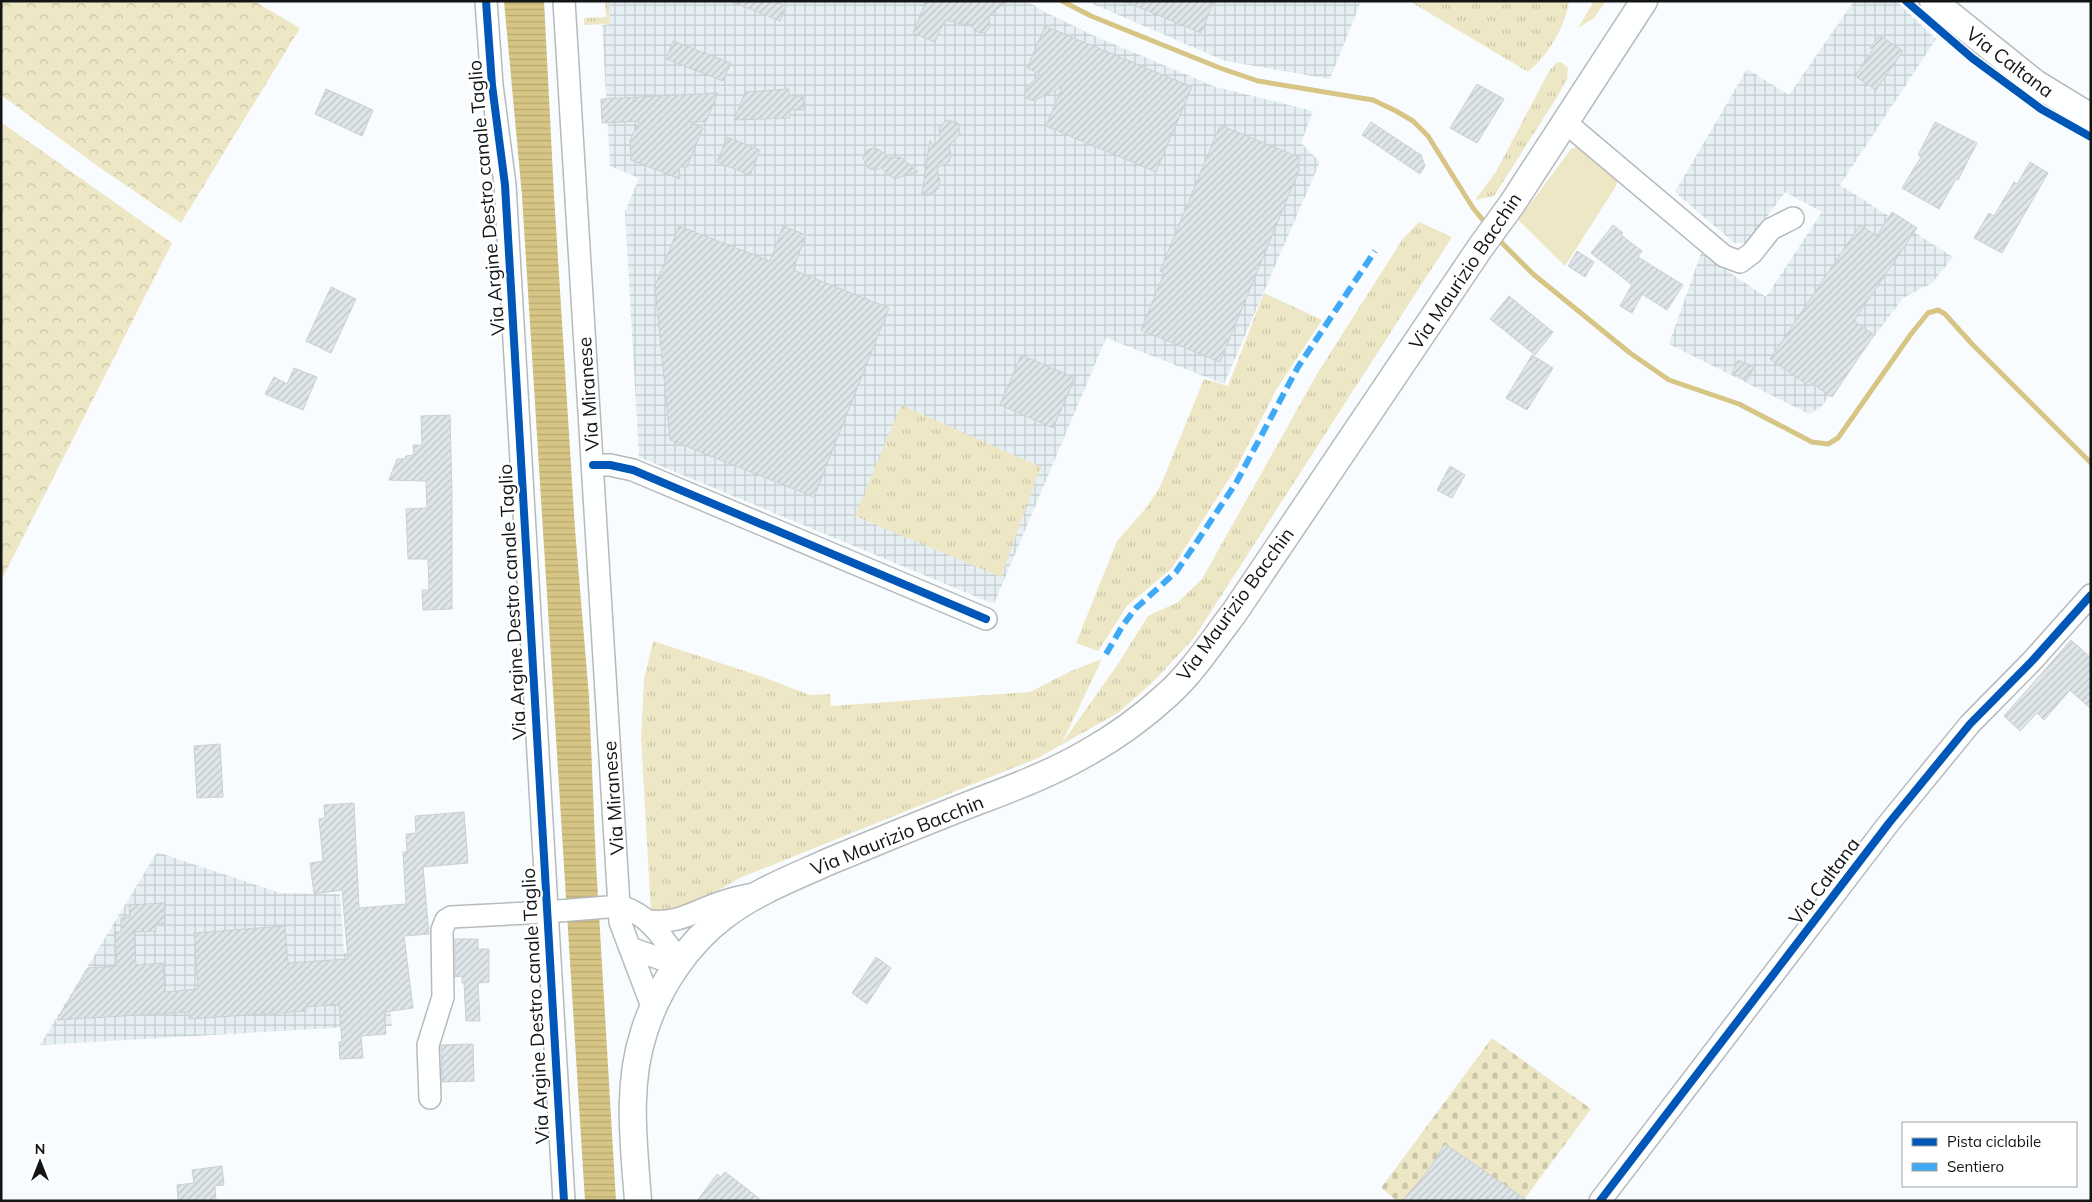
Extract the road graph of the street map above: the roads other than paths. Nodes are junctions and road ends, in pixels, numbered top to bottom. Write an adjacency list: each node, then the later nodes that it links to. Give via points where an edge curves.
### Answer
1 (486, 1): 13 (street, Via Argine Destro canale Taglio, via 492,85 505,185)
2 (564, 1): 8 (street, Via Miranese)
3 (1644, 1): 6 (main road, Via Maurizio Bacchin)
4 (1933, 1): 5 (main road, Via Caltana, via 2034,83)
5 (2091, 117)
6 (1565, 122): 7 (street, via 1724,256 1740,262 1752,253 1771,229); 11 (main road, Via Maurizio Bacchin, via 1234,613 1169,694 1124,730 1046,774 889,836)
7 (1793, 218)
8 (593, 465): 10 (street, via 633,470); 12 (street, Via Miranese)
9 (2091, 595): 21 (street, Via Caltana, via 1970,724 1889,823)
10 (986, 619)
11 (766, 891): 14 (street, via 721,902 688,917); 16 (main road, Via Maurizio Bacchin, via 725,916)
12 (614, 906): 13 (street); 14 (street, via 630,909); 15 (street, Via Miranese)
13 (554, 911): 18 (street, via 451,917 446,920 442,930 443,997 428,1046); 19 (street, Via Argine Destro canale Taglio)
14 (649, 921): 16 (street)
15 (630, 948): 16 (street); 17 (street, Via Miranese)
16 (680, 962): 17 (main road, Via Maurizio Bacchin)
17 (653, 1009): 20 (main road, via 638,1050 633,1090)
18 (430, 1098)
19 (564, 1201)
20 (638, 1201)
21 (1600, 1201)

